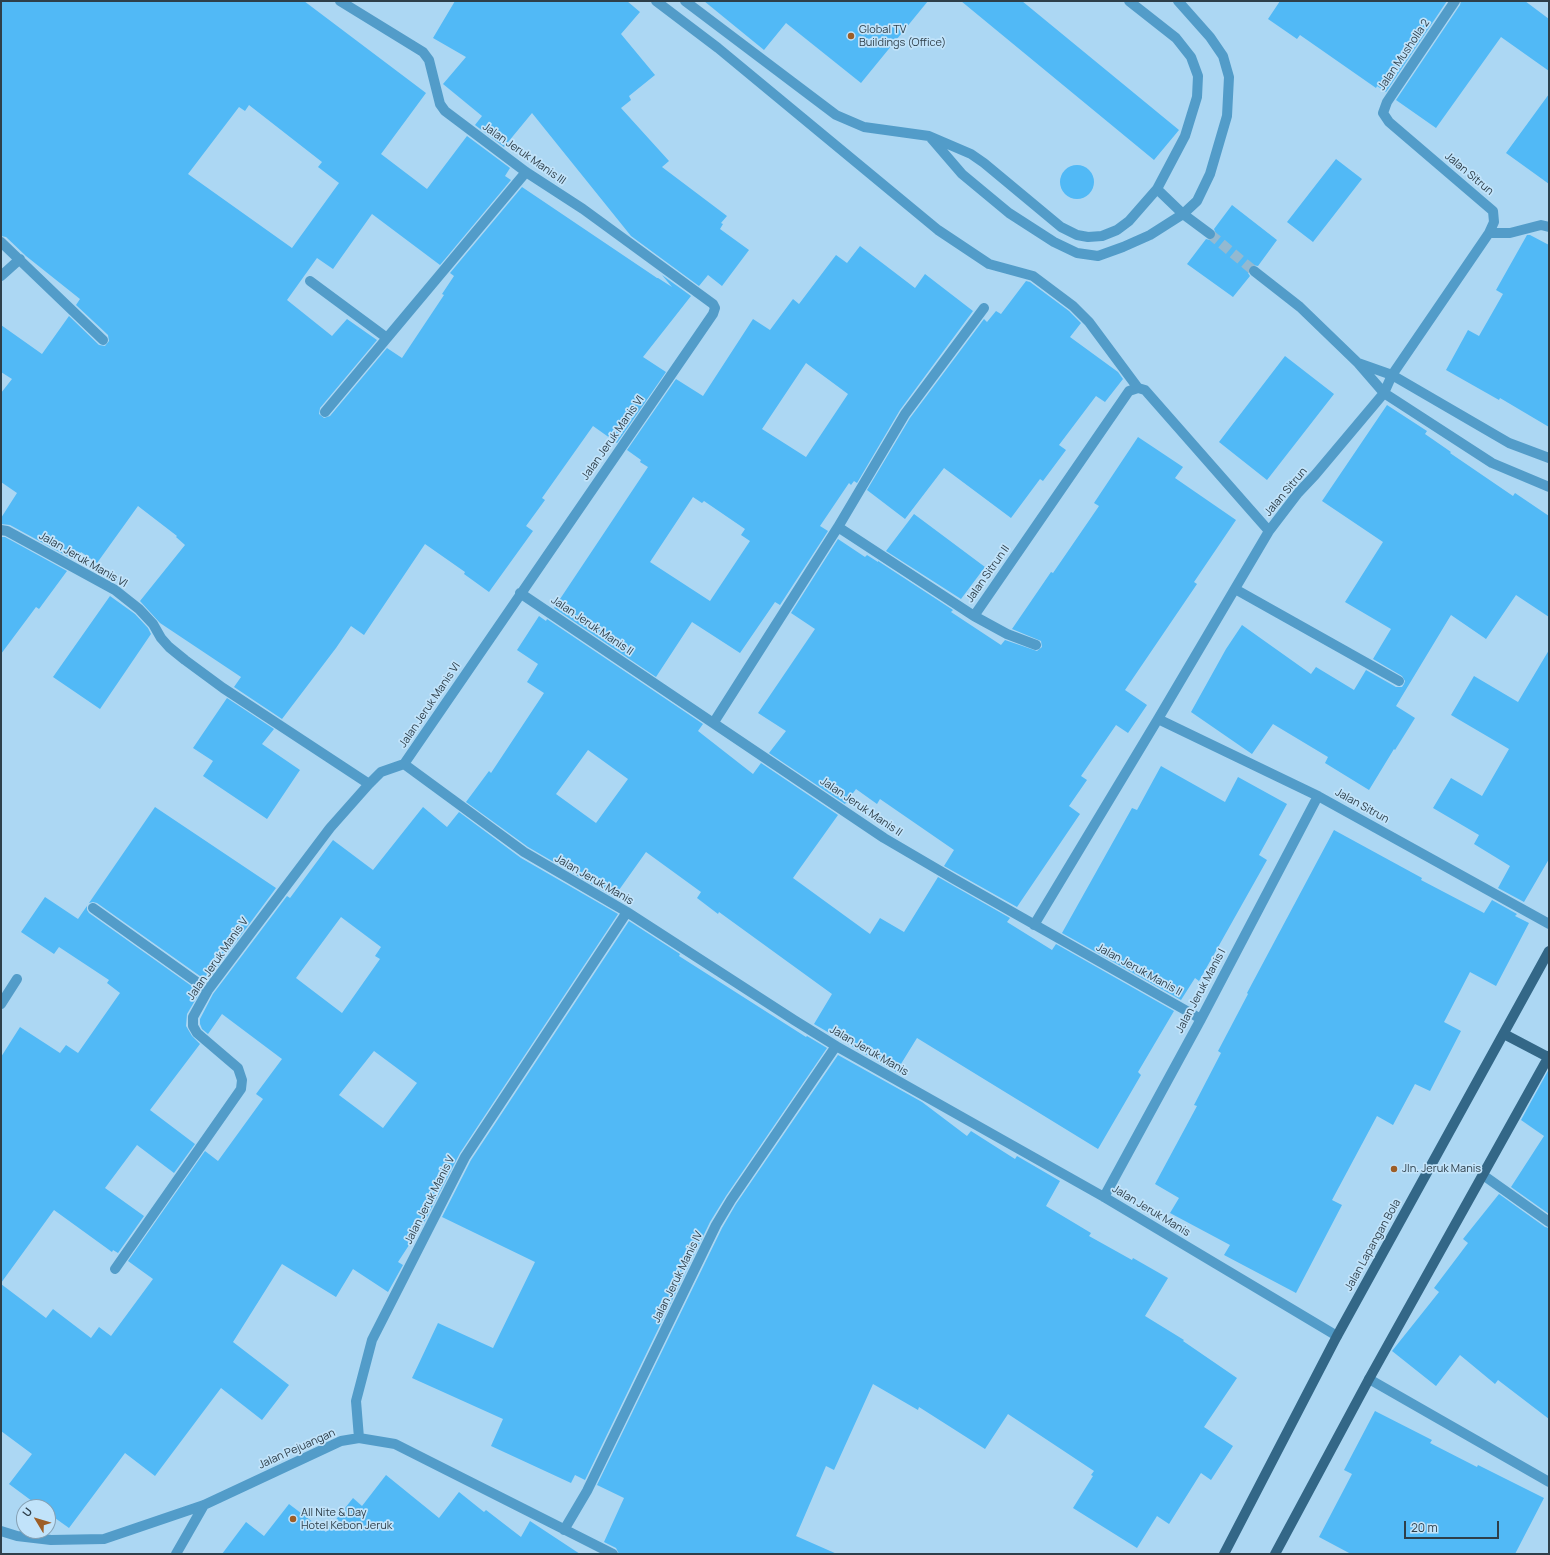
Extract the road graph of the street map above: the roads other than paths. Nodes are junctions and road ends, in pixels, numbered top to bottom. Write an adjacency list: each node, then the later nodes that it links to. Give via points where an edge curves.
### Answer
1 (340, 1): 9 (street, Jalan Jeruk Manis III, via 423,52 430,60 440,104 445,111)
2 (656, 1): 26 (street, via 718,48 938,230 989,264 1033,276 1073,306 1089,322)
3 (685, 1): 8 (street, via 836,115 864,127)
4 (1129, 1): 10 (street, via 1176,38 1191,57 1198,76 1197,97 1185,136)
5 (1178, 1): 11 (street, via 1224,56 1229,77 1227,116 1210,174 1197,201)
6 (1455, 1): 7 (street, Jalan Musholla 2)
7 (1387, 102): 13 (street, Jalan Sitrun, via 1383,113 1389,122 1494,211 1494,222)
8 (929, 136): 10 (street, via 971,154 1061,227 1078,235 1102,236 1117,230 1129,221); 11 (street, via 962,174 1009,213 1054,242 1077,253 1098,256 1123,247 1150,235)
9 (526, 172): 21 (street, Jalan Jeruk Manis III, via 583,209 713,304); 22 (street)
10 (1157, 189): 11 (street)
11 (1183, 214): 14 (street)
12 (1549, 227): 13 (street, via 1541,225 1510,233)
13 (1489, 233): 25 (street, Jalan Sitrun)
14 (1210, 234)
15 (1, 242): 16 (street)
16 (20, 260): 18 (street); 23 (street)
17 (1254, 271): 24 (street, via 1300,307)
18 (1, 276)
19 (310, 280): 22 (street)
20 (984, 308): 31 (street, via 905,414)
21 (713, 314): 35 (street, Jalan Jeruk Manis VI)
22 (387, 338): 28 (street)
23 (103, 340)
24 (1358, 363): 25 (street); 27 (street)
25 (1392, 375): 27 (street, Jalan Sitrun); 29 (street, via 1509,443)
26 (1138, 388): 33 (street, via 1145,390); 36 (street, Jalan Sitrun II, via 1129,391)
27 (1384, 393): 30 (street, via 1492,463); 33 (street, Jalan Sitrun, via 1298,493)
28 (325, 412)
29 (1549, 458)
30 (1549, 487)
31 (838, 527): 36 (street, Jalan Sitrun II); 40 (street)
32 (1, 530): 42 (street, Jalan Jeruk Manis VI, via 115,590 139,609 169,647 185,660)
33 (1269, 531): 34 (street, Jalan Sitrun)
34 (1234, 589): 38 (street); 39 (street, Jalan Sitrun)
35 (520, 593): 40 (street, Jalan Jeruk Manis II); 41 (street, Jalan Jeruk Manis VI)
36 (974, 616): 37 (street, via 1007,634)
37 (1036, 645)
38 (1399, 681)
39 (1158, 719): 43 (street, Jalan Sitrun); 47 (street, Jalan Sitrun)
40 (714, 722): 47 (street, Jalan Jeruk Manis II, via 884,838)
41 (404, 764): 42 (street, Jalan Jeruk Manis VI, via 381,772); 45 (street, Jalan Jeruk Manis, via 524,852)
42 (369, 784): 50 (street, Jalan Jeruk Manis V, via 330,828)
43 (1318, 796): 46 (street, Jalan Sitrun); 52 (street, Jalan Jeruk Manis I)
44 (93, 908): 50 (street)
45 (627, 912): 54 (street, Jalan Jeruk Manis); 62 (street, Jalan Jeruk Manis V, via 465,1157 372,1340 356,1400)
46 (1549, 924)
47 (1034, 925): 52 (street, Jalan Jeruk Manis II)
48 (1549, 951): 53 (main road, Jalan Lapangan Bola)
49 (17, 979): 51 (street)
50 (208, 990): 59 (street, Jalan Jeruk Manis V, via 193,1017 193,1026 197,1033 238,1068 242,1080 241,1089)
51 (1, 1004)
52 (1201, 1019): 57 (street, Jalan Jeruk Manis I)
53 (1504, 1034): 55 (main road); 60 (main road, Jalan Lapangan Bola)
54 (836, 1046): 57 (street, Jalan Jeruk Manis); 65 (street, Jalan Jeruk Manis IV, via 716,1225 587,1492)
55 (1549, 1057): 56 (main road)
56 (1483, 1175): 58 (street); 61 (main road)
57 (1104, 1197): 60 (street, Jalan Jeruk Manis)
58 (1549, 1222)
59 (115, 1269)
60 (1337, 1336): 69 (main road, Jalan Lapangan Bola)
61 (1369, 1379): 63 (street); 70 (main road)
62 (359, 1438): 64 (street, Jalan Pejuangan, via 341,1441); 65 (street, Jalan Pejuangan, via 395,1444)
63 (1549, 1482)
64 (204, 1504): 66 (street, Jalan Pejuangan, via 104,1539 51,1540 17,1536); 67 (street)
65 (564, 1530): 68 (street, Jalan Pejuangan)
66 (1, 1531)
67 (176, 1554)
68 (612, 1554)
69 (1224, 1554)
70 (1275, 1554)

